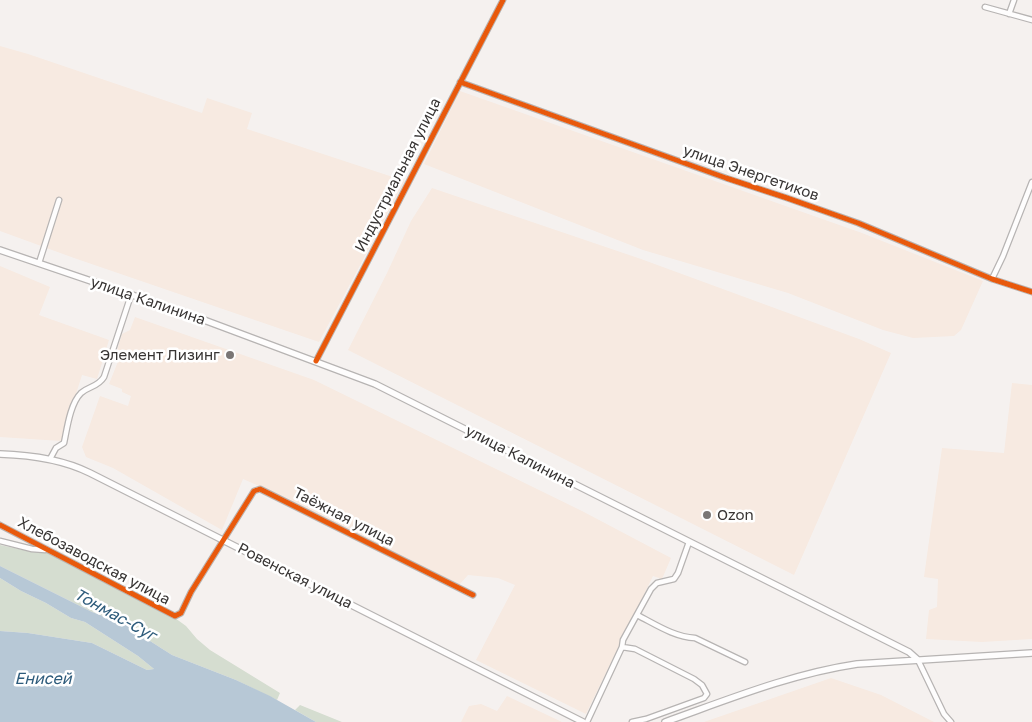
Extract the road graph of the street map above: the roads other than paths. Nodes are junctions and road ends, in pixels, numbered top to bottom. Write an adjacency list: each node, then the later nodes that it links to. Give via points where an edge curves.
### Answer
1 (503, 0): 6 (street, Индустриальная улица)
2 (1014, 0): 4 (street)
3 (985, 7): 4 (street)
4 (1009, 14): 5 (street)
5 (1032, 20)
6 (460, 82): 11 (street, улица Энергетиков, via 858,223); 14 (street, Индустриальная улица)
7 (1032, 182): 11 (street)
8 (59, 200): 10 (street)
9 (0, 250): 10 (main road, улица Калинина)
10 (39, 263): 13 (main road, улица Калинина)
11 (992, 279): 12 (street, улица Энергетиков)
12 (1032, 292)
13 (131, 295): 14 (main road, улица Калинина); 16 (street, via 104,377 77,400 64,443 56,448)
14 (316, 361): 20 (main road, улица Калинина, via 375,384)
15 (0, 454): 16 (main road, Ровенская улица)
16 (50, 459): 19 (main road, Ровенская улица, via 90,472)
17 (0, 526): 21 (street, Хлебозаводская улица)
18 (0, 540): 21 (street)
19 (224, 540): 21 (street, Хлебозаводская улица, via 190,592 181,613 175,616); 22 (street, Таёжная улица, via 254,490 260,489); 28 (main road, Ровенская улица)
20 (689, 542): 23 (street, via 674,579 656,583); 26 (main road, улица Калинина, via 909,652)
21 (48, 550)
22 (473, 596)
23 (637, 616): 24 (street); 27 (street)
24 (622, 647): 28 (street); 29 (street, via 634,649 694,679 702,685 707,696)
25 (1032, 653): 26 (main road)
26 (918, 660): 30 (main road, via 857,664 818,671); 31 (street)
27 (745, 662)
28 (585, 722)
29 (632, 722)
30 (664, 722)
31 (951, 722)

